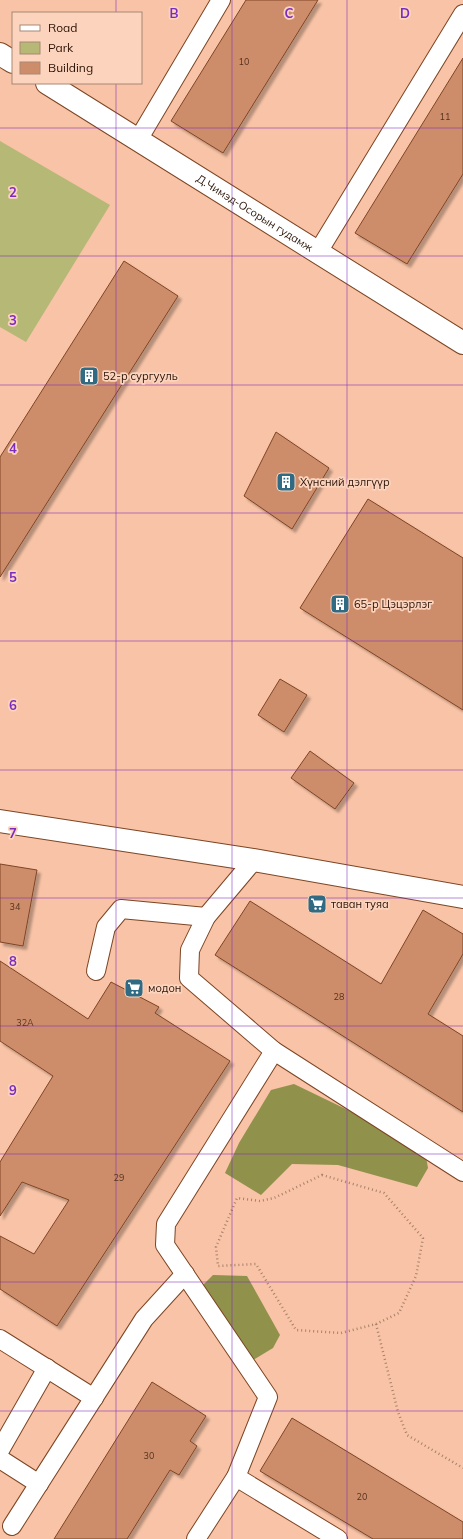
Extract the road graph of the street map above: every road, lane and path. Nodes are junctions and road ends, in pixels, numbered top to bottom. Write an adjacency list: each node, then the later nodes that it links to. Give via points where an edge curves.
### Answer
1 (221, 0): 6 (lane)
2 (463, 14): 7 (lane)
3 (0, 54): 4 (street)
4 (12, 61)
5 (49, 84): 6 (street, Д.Чимэд-Осорын гудамж)
6 (138, 140): 7 (street, Д.Чимэд-Осорын гудамж)
7 (318, 252): 8 (street, Д.Чимэд-Осорын гудамж)
8 (463, 343)
9 (0, 821): 10 (street)
10 (254, 860): 11 (street); 12 (lane)
11 (463, 896)
12 (206, 917): 13 (lane, via 121,909 106,927); 14 (lane, via 190,950 189,978)
13 (96, 971)
14 (274, 1051): 15 (lane); 16 (lane, via 166,1224 165,1245)
15 (463, 1172)
16 (185, 1274): 20 (lane, via 144,1319); 24 (lane, via 268,1397)
17 (376, 1324): 17 (path, via 341,1333 296,1330 256,1264 218,1266 216,1247 237,1198 260,1201 274,1198 322,1175 384,1193 424,1238 416,1276 399,1313); 23 (path, via 398,1412 407,1435)
18 (0, 1339): 19 (lane)
19 (47, 1368): 20 (lane); 21 (lane)
20 (94, 1398): 25 (lane)
21 (0, 1450)
22 (0, 1459): 25 (lane)
23 (463, 1468)
24 (236, 1477): 27 (lane); 28 (lane)
25 (38, 1484): 26 (lane)
26 (12, 1526)
27 (196, 1539)
28 (338, 1539)

